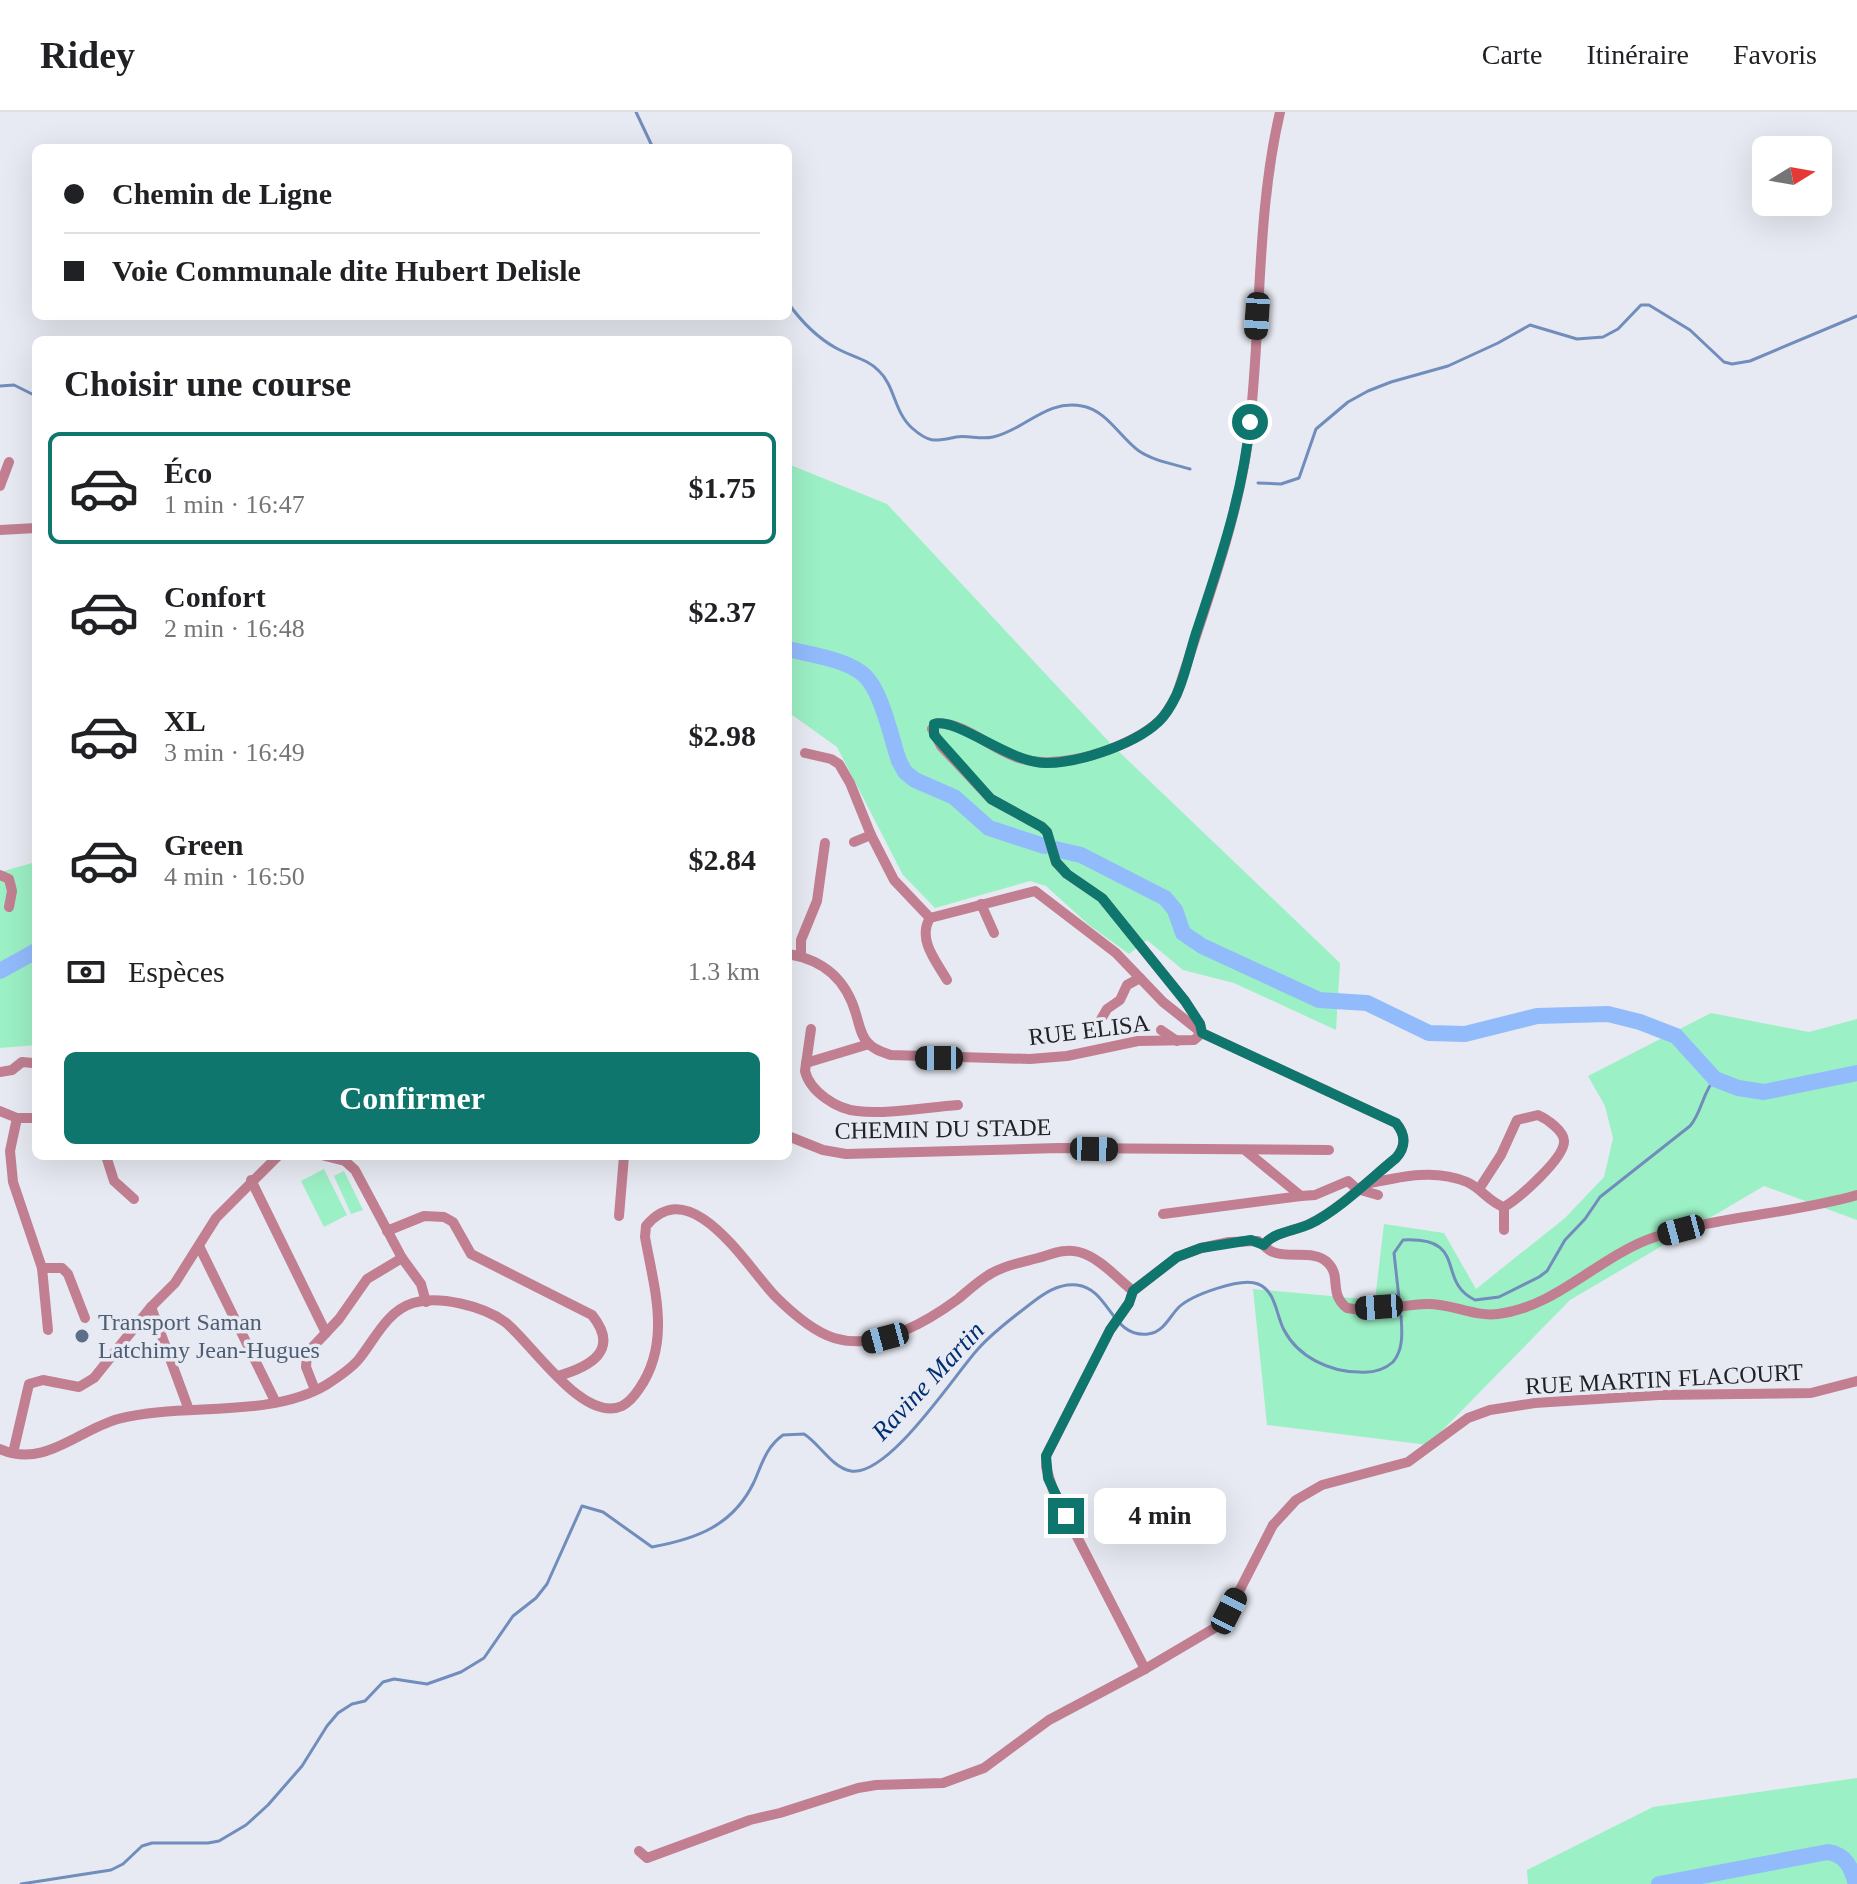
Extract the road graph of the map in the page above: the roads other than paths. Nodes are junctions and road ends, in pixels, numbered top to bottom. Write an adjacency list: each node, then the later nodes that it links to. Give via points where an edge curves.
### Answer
1 (1280, 112): 22 (street, via 1270,169 1243,471 1177,694 1161,719 1140,734 1074,760 1019,759 950,724 937,723 932,729 941,746 991,799 1047,832 1056,862 1102,898 1190,1008)
2 (9, 462): 3 (street)
3 (0, 486)
4 (32, 528): 5 (street)
5 (0, 530)
6 (805, 753): 7 (street, via 839,764)
7 (871, 835): 8 (street); 13 (street, via 894,880)
8 (854, 842)
9 (825, 843): 16 (street, via 817,901 801,940)
10 (0, 875): 12 (street, via 11,885)
11 (981, 904): 13 (street); 14 (street); 17 (street, via 1035,891)
12 (9, 907)
13 (930, 918): 18 (street, via 924,933 927,944)
14 (994, 933)
15 (792, 955): 16 (street)
16 (801, 956): 24 (street, via 825,967 846,987)
17 (1140, 978): 19 (street, via 1127,985); 22 (street)
18 (947, 980)
19 (1096, 1028)
20 (811, 1029): 26 (street)
21 (1161, 1030): 23 (street, RUE ELISA)
22 (1202, 1033): 23 (street, RUE ELISA, via 1194,1040); 40 (street, via 1396,1123 1404,1138 1402,1151)
23 (1177, 1041): 24 (street, RUE ELISA, via 1138,1041 1030,1059 912,1062)
24 (869, 1044): 26 (street)
25 (32, 1063): 27 (street)
26 (806, 1063): 28 (street, via 806,1078 819,1093 855,1111)
27 (0, 1072)
28 (958, 1105)
29 (0, 1111): 30 (street)
30 (17, 1118): 31 (street); 42 (street, via 10,1151)
31 (32, 1118)
32 (792, 1138): 34 (street, CHEMIN DU STADE, via 846,1154 1058,1148)
33 (1329, 1150): 34 (street, CHEMIN DU STADE)
34 (1246, 1151): 46 (street)
35 (107, 1160): 47 (street, via 114,1181)
36 (274, 1160): 39 (street)
37 (341, 1160): 52 (street, via 355,1170)
38 (624, 1160): 50 (street)
39 (251, 1180): 54 (street); 62 (street)
40 (1360, 1186): 41 (street, via 1432,1174); 44 (street); 46 (street, via 1348,1181); 53 (street, via 1312,1223)
41 (1479, 1189): 48 (street); 48 (street, via 1517,1120 1544,1118 1563,1137 1562,1151)
42 (14, 1191): 43 (street); 56 (street)
43 (0, 1193)
44 (1378, 1195)
45 (1857, 1195): 53 (street, via 1655,1237 1543,1299 1500,1314 1433,1304 1347,1308 1336,1294 1328,1262 1274,1253)
46 (1301, 1196): 49 (street)
47 (134, 1199)
48 (1504, 1207): 51 (street)
49 (1163, 1214)
50 (619, 1216)
51 (1504, 1230)
52 (387, 1231): 55 (street); 63 (street, via 424,1216 444,1217 453,1222 471,1254 592,1315 602,1332 600,1352 581,1370)
53 (1264, 1245): 57 (street, via 1251,1240 1201,1248 1177,1257)
54 (199, 1246): 59 (street, via 175,1283); 66 (street)
55 (402, 1258): 58 (street, via 421,1284); 62 (street, via 367,1279)
56 (42, 1268): 60 (street, via 62,1268 68,1274); 61 (street)
57 (1133, 1291): 63 (street, via 1089,1256 1061,1251 994,1272 929,1318 885,1338 834,1338 807,1324 775,1295 721,1232 693,1212 677,1209 664,1211 646,1226 659,1332 645,1380 626,1404 607,1409 587,1401); 70 (street, via 1050,1445 1046,1467)
58 (426, 1302): 63 (street, via 477,1308 502,1320); 65 (street, via 398,1310 355,1364)
59 (151, 1307): 67 (street); 69 (street, via 89,1382 79,1387 43,1380 29,1384)
60 (85, 1318)
61 (48, 1330)
62 (326, 1333): 65 (street, via 305,1357)
63 (558, 1376)
64 (1857, 1381): 70 (street, RUE MARTIN FLACOURT, via 1811,1393 1535,1403 1468,1418 1408,1462 1322,1485 1296,1500 1273,1525 1218,1626)
65 (315, 1390): 66 (street)
66 (275, 1401): 67 (street)
67 (189, 1410): 69 (street, via 117,1419 55,1449)
68 (0, 1449): 69 (street)
69 (13, 1453)
70 (1145, 1669): 71 (street, RUE MARTIN FLACOURT, via 1049,1720 967,1775 943,1783 858,1788 647,1858)
71 (639, 1851)

